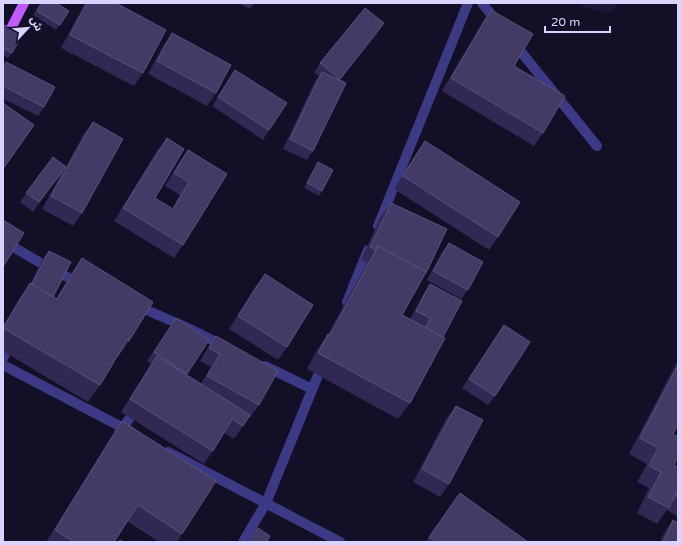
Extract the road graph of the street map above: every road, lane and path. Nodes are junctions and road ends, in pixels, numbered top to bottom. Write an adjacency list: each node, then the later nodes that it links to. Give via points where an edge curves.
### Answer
1 (24, 3): 4 (main road)
2 (468, 3): 9 (street)
3 (482, 3): 5 (street)
4 (3, 44)
5 (597, 146)
6 (3, 241): 7 (street, via 54,276)
7 (92, 288)
8 (122, 300): 11 (street)
9 (342, 315)
10 (19, 331): 13 (street)
11 (236, 352)
12 (327, 352): 16 (street)
13 (3, 358)
14 (257, 362): 16 (street)
15 (3, 365): 18 (street)
16 (312, 389): 22 (street)
17 (140, 401): 18 (street)
18 (123, 428): 19 (street); 20 (street)
19 (143, 439)
20 (115, 441)
21 (157, 446): 22 (street)
22 (266, 503): 23 (street); 24 (street)
23 (243, 542)
24 (340, 542)

